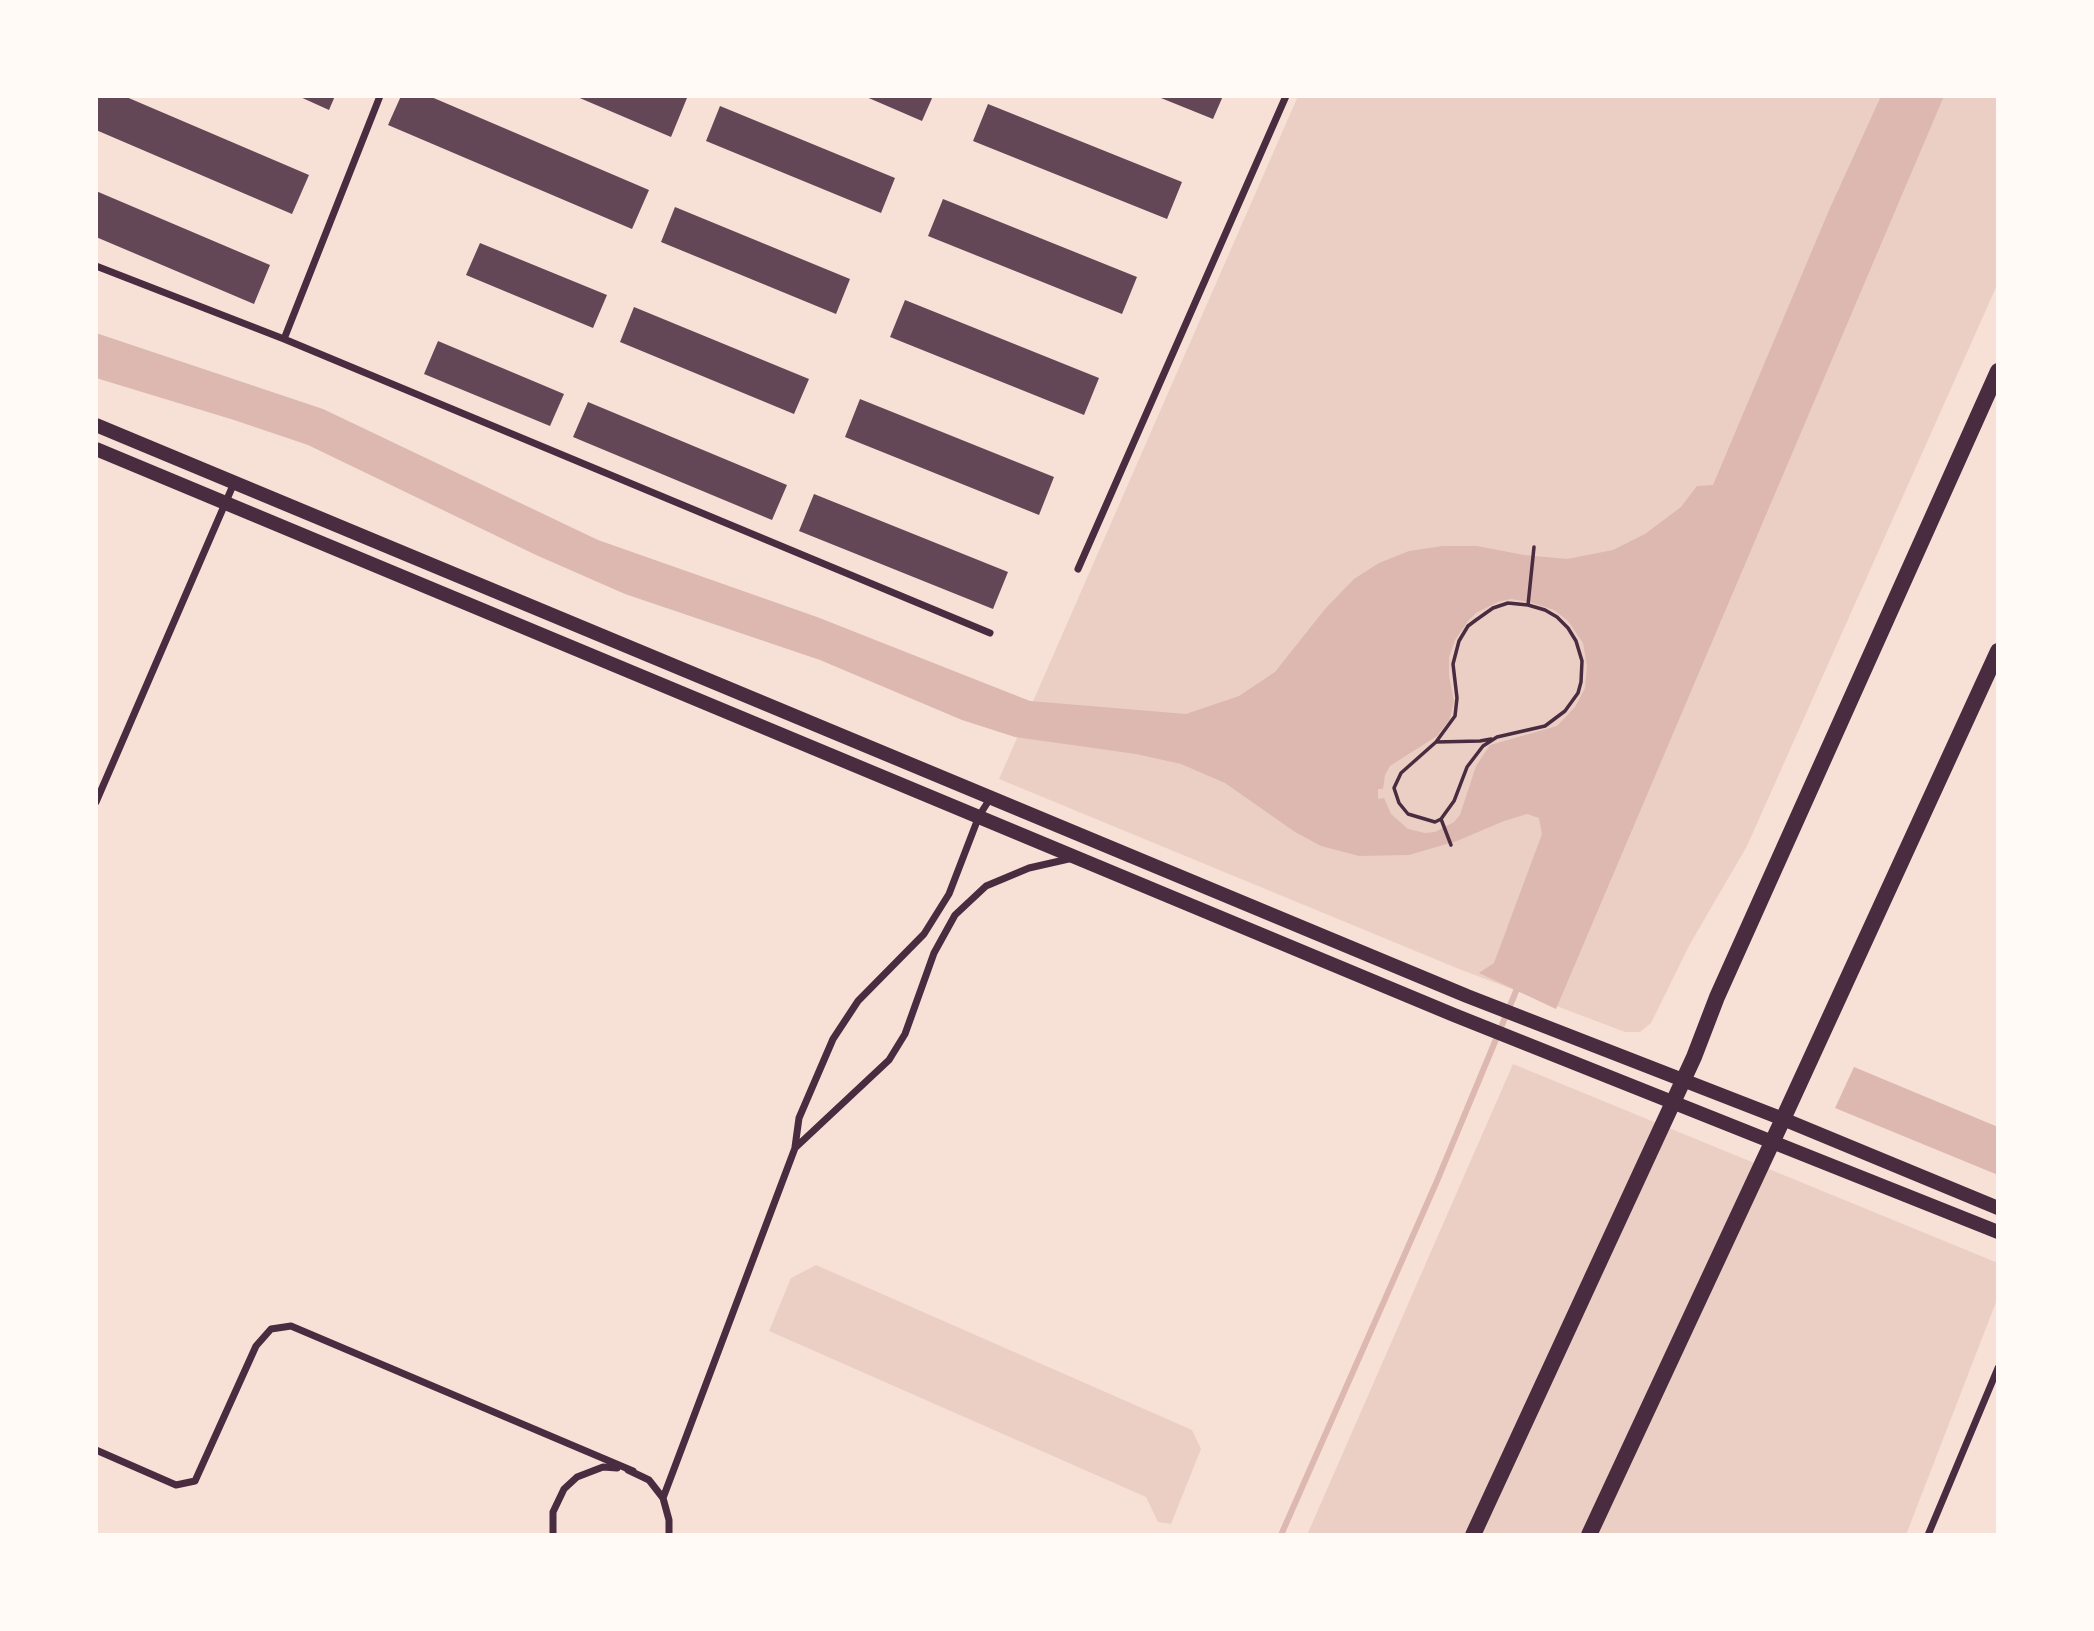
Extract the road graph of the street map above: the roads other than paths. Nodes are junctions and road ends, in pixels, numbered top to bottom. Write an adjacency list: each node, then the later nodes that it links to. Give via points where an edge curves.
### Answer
1 (380, 96): 4 (street)
2 (1286, 96): 10 (street)
3 (96, 266): 4 (street)
4 (284, 339): 11 (street)
5 (1998, 371): 17 (main road)
6 (96, 425): 8 (main road)
7 (96, 449): 9 (main road)
8 (234, 483): 9 (street); 13 (main road)
9 (226, 503): 14 (street); 15 (main road)
10 (1078, 569)
11 (990, 633)
12 (1998, 651): 19 (main road)
13 (991, 797): 15 (street); 17 (main road, via 1466,996)
14 (96, 802)
15 (979, 816): 16 (main road); 21 (street, via 949,894 924,934 858,1001 833,1038 799,1118)
16 (1078, 858): 18 (main road); 21 (street, via 1029,868 986,886 955,915 934,953 905,1034 889,1060)
17 (1682, 1080): 18 (main road); 19 (main road)
18 (1672, 1101): 20 (main road); 30 (main road)
19 (1783, 1119): 20 (main road); 22 (main road)
20 (1773, 1141): 23 (main road); 31 (main road)
21 (795, 1148): 27 (street)
22 (1998, 1208)
23 (1998, 1232)
24 (1998, 1368): 32 (street)
25 (96, 1450): 26 (street, via 176,1485 195,1481 256,1346 271,1329 291,1326)
26 (633, 1471): 27 (street, via 649,1480); 28 (street, via 612,1466 577,1477 557,1500)
27 (663, 1498): 29 (street)
28 (553, 1535)
29 (669, 1535)
30 (1473, 1535)
31 (1589, 1535)
32 (1928, 1535)

